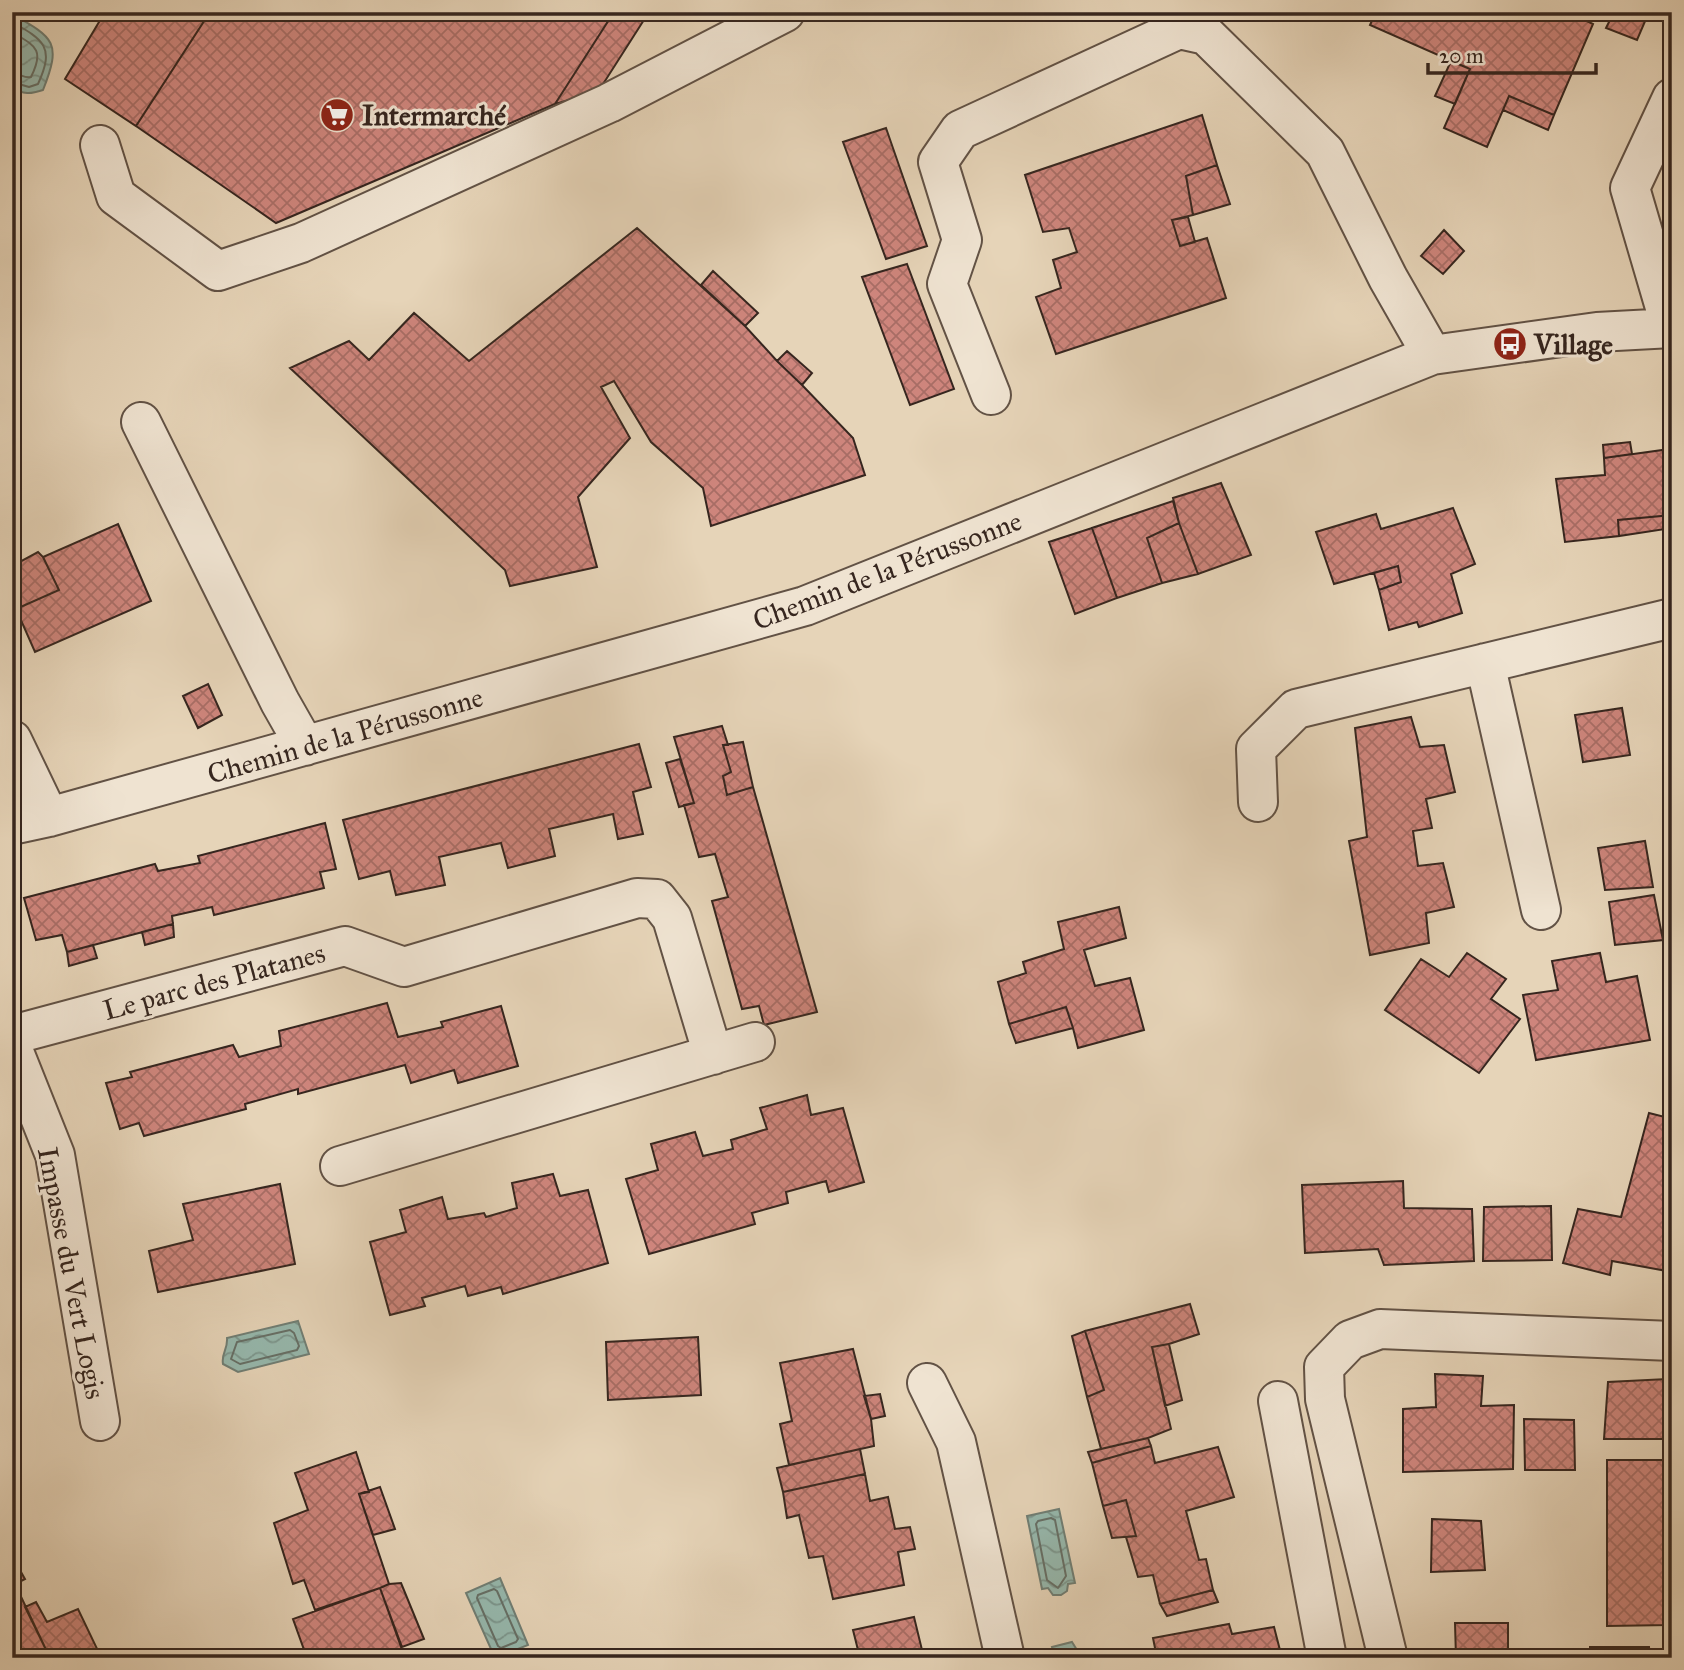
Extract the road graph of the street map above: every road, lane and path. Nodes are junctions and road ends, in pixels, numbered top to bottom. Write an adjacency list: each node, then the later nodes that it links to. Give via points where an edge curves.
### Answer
1 (785, 12): 3 (street, via 597,108 301,243 218,271 116,195)
2 (1672, 98): 4 (street, via 1630,188)
3 (100, 145)
4 (1671, 328): 5 (street, Chemin de la Pérussonne, via 1597,332)
5 (1432, 355): 6 (street, via 1325,152 1206,36 1179,29 960,130 938,162 962,240 947,284); 11 (street, Chemin de la Pérussonne, via 805,606)
6 (990, 395)
7 (141, 422): 11 (street)
8 (1672, 618): 9 (street)
9 (1485, 663): 12 (street, via 1297,709 1256,749); 15 (street)
10 (12, 740): 13 (street)
11 (305, 746): 13 (street, Chemin de la Pérussonne)
12 (1258, 802)
13 (49, 817): 14 (street, Chemin de la Pérussonne)
14 (12, 825)
15 (1541, 910)
16 (12, 1035): 19 (street, Le parc des Platanes, via 345,946 404,967 636,898 657,899 671,918)
17 (755, 1042): 19 (street)
18 (12, 1047): 24 (street, Impasse du Vert Logis, via 55,1155)
19 (713, 1055): 20 (street)
20 (340, 1166)
21 (1672, 1341): 27 (street, via 1380,1329 1350,1340 1324,1367 1325,1399)
22 (927, 1383): 25 (street, via 956,1442)
23 (1278, 1401): 26 (street)
24 (100, 1421)
25 (1004, 1658)
26 (1327, 1658)
27 (1388, 1658)

